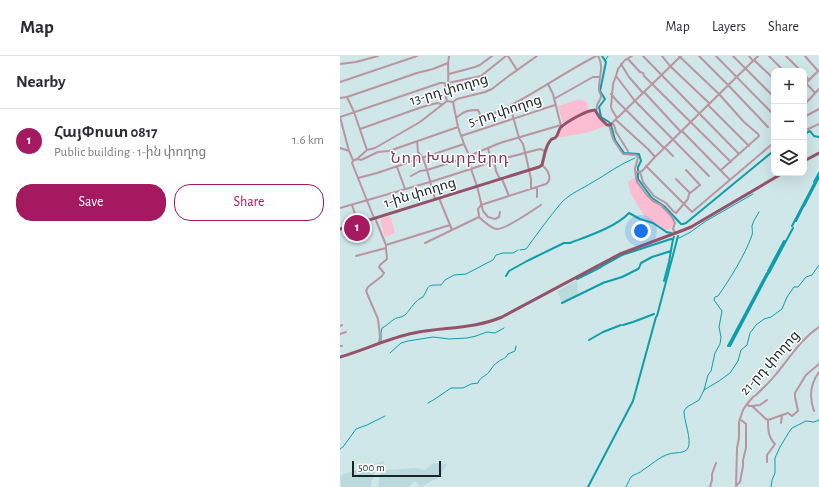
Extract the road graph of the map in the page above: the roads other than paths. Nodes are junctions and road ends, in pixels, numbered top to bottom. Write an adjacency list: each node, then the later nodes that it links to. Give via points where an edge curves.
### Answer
1 (378, 56): 23 (street)
2 (417, 56): 39 (street)
3 (449, 56): 22 (street)
4 (492, 56): 31 (street, via 480,65)
5 (507, 56): 29 (street); 41 (street, via 481,76)
6 (537, 56): 29 (street, 13-րդ փողոց)
7 (597, 56): 35 (street, via 602,63); 42 (street)
8 (632, 56): 20 (street)
9 (643, 56): 32 (street)
10 (662, 56): 25 (street)
11 (680, 56): 25 (street); 50 (street)
12 (699, 56): 43 (street)
13 (716, 56): 36 (street)
14 (733, 56): 26 (street)
15 (749, 56): 21 (street)
16 (758, 56): 21 (street)
17 (769, 56): 27 (street)
18 (786, 56): 28 (street)
19 (805, 56): 30 (street)
20 (628, 59): 24 (street); 40 (street)
21 (754, 60): 26 (street); 34 (street)
22 (448, 63): 31 (street); 51 (street)
23 (340, 64)
24 (621, 64): 33 (street); 46 (street)
25 (670, 66): 32 (street); 59 (street)
26 (746, 68): 36 (street); 47 (street)
27 (781, 68)
28 (798, 68)
29 (517, 70): 57 (street, 13-րդ փողոց, via 492,89)
30 (818, 71): 38 (street)
31 (448, 74): 41 (street)
32 (661, 75): 40 (street); 66 (street)
33 (616, 76): 49 (street); 55 (street)
34 (771, 76)
35 (600, 77): 53 (street, 5-րդ փողոց, via 593,77); 64 (street, via 601,96)
36 (736, 77): 43 (street); 67 (street)
37 (807, 78): 38 (street)
38 (809, 80)
39 (340, 82)
40 (653, 83): 46 (street); 72 (street)
41 (447, 84): 54 (street, via 444,90); 65 (street, via 440,83)
42 (548, 84): 53 (street); 61 (street)
43 (728, 85): 50 (street); 77 (street)
44 (807, 86): 48 (street)
45 (819, 90): 48 (street)
46 (643, 92): 55 (street); 80 (street)
47 (771, 93)
48 (815, 93): 56 (street)
49 (611, 94): 62 (street); 71 (street, via 611,107)
50 (719, 94): 59 (street); 87 (street, via 758,134 759,138)
51 (347, 97): 52 (street); 65 (street)
52 (340, 98)
53 (554, 99): 60 (street)
54 (447, 101): 57 (street, 13-րդ փողոց); 58 (street, 13-րդ փողոց)
55 (635, 101): 62 (street); 83 (street)
56 (807, 101)
57 (453, 102): 69 (street)
58 (442, 104): 78 (street, 13-րդ փողոց, via 422,107); 91 (street, via 420,122)
59 (708, 104): 66 (street); 87 (street)
60 (555, 105): 70 (street, 5-րդ փողոց); 75 (street)
61 (510, 106): 69 (street, via 482,118 478,110 464,111); 70 (street)
62 (626, 109): 71 (street); 90 (street)
63 (819, 109): 68 (street)
64 (596, 111): 73 (main road, via 607,125); 75 (main road, via 590,111)
65 (354, 112): 78 (street); 92 (street, via 340,117)
66 (700, 113): 72 (street); 97 (street)
67 (771, 113)
68 (807, 115)
69 (457, 117): 76 (street)
70 (514, 118): 81 (street, 5-րդ փողոց); 82 (street)
71 (616, 119): 73 (street); 100 (street)
72 (691, 122): 80 (street); 106 (street)
73 (611, 124): 94 (street, via 614,125); 115 (street, via 613,139 623,154 638,157)
74 (819, 124): 79 (street)
75 (561, 126): 82 (street); 93 (main road)
76 (458, 127): 81 (street); 84 (street)
77 (768, 127)
78 (360, 129): 91 (street)
79 (807, 130)
80 (682, 131): 83 (street); 114 (street)
81 (461, 136): 85 (street)
82 (519, 138): 89 (street); 95 (street)
83 (673, 139): 90 (street); 118 (street)
84 (417, 141): 101 (street, via 418,152); 102 (street, via 361,160)
85 (464, 144): 98 (street); 101 (street, 5-րդ փողոց)
86 (771, 145): 123 (street)
87 (749, 146): 97 (street)
88 (340, 148): 92 (street)
89 (488, 148): 98 (street); 105 (street)
90 (664, 148): 99 (street); 100 (street)
91 (367, 150): 102 (street)
92 (349, 151): 104 (street)
93 (546, 151): 95 (street, via 540,149); 107 (main road)
94 (628, 151)
95 (525, 152): 105 (street); 112 (street)
96 (819, 153): 103 (main road)
97 (739, 154): 106 (street)
98 (469, 156): 110 (street); 111 (street)
99 (673, 156)
100 (655, 157): 108 (street)
101 (423, 158): 109 (street, 5-րդ փողոց); 111 (street)
102 (357, 159): 104 (street)
103 (807, 159)
104 (353, 161): 120 (street)
105 (494, 161): 110 (street); 121 (street)
106 (731, 162): 114 (street)
107 (542, 165): 112 (main road, 1-ին փողոց); 126 (street, via 550,179 546,184)
108 (646, 166): 116 (street); 135 (street)
109 (397, 167): 120 (street, 5-րդ փողոց); 127 (street)
110 (471, 169): 124 (street); 125 (street)
111 (427, 170): 117 (street); 124 (street)
112 (528, 170): 121 (main road, 1-ին փողոց); 128 (street, via 531,179)
113 (686, 170): 129 (street, via 700,184)
114 (721, 170): 123 (street)
115 (636, 172): 116 (street); 146 (street, via 637,182 647,195 672,217)
116 (640, 172): 135 (street, via 650,192 673,211 676,213)
117 (411, 176)
118 (709, 176)
119 (778, 176): 146 (main road)
120 (358, 178): 133 (street)
121 (501, 179): 125 (main road, 1-ին փողոց); 130 (street)
122 (676, 179): 129 (street)
123 (730, 180): 135 (street, via 692,212)
124 (430, 182): 127 (street); 132 (street)
125 (477, 186): 132 (main road, 1-ին փողոց); 134 (street)
126 (537, 187): 128 (street); 131 (street)
127 (405, 189): 133 (street)
128 (530, 189): 130 (street)
129 (690, 193): 135 (street)
130 (509, 196): 134 (street)
131 (537, 197)
132 (437, 199): 141 (main road, 1-ին փողոց); 143 (street)
133 (368, 200): 136 (street); 141 (street)
134 (481, 204): 139 (street, via 488,217 497,218); 140 (street, via 478,209)
135 (684, 204)
136 (352, 205): 138 (street); 142 (street)
137 (541, 205): 140 (street, via 500,229 494,228)
138 (340, 208)
139 (500, 212)
140 (479, 217): 145 (street)
141 (375, 218): 142 (main road, 1-ին փողոց); 148 (street)
142 (358, 223): 144 (main road, 1-ին փողոց)
143 (450, 225): 145 (street); 148 (street)
144 (340, 228)
145 (452, 230): 147 (street)
146 (675, 234): 153 (main road, via 620,254 491,321 408,334)
147 (425, 243)
148 (386, 246): 149 (street); 153 (street, via 387,259 379,267 384,274 366,291 378,319)
149 (356, 256)
150 (819, 327): 158 (street, 21-րդ փողոց)
151 (346, 332): 152 (street)
152 (340, 334)
153 (380, 344): 154 (main road)
154 (340, 357)
155 (819, 364): 161 (street, via 806,375 795,393 798,411 792,416 788,413)
156 (819, 372): 160 (street, via 811,390)
157 (767, 400): 159 (street, via 760,405)
158 (747, 404): 159 (street); 162 (street, 21-րդ փողոց)
159 (752, 406): 163 (street)
160 (814, 411)
161 (782, 415): 163 (street); 164 (street)
162 (740, 420): 167 (street, 21-րդ փողոց); 167 (street, via 746,424 746,443 740,482)
163 (768, 420): 165 (street, via 769,435 775,444 767,456)
164 (781, 423)
165 (767, 462)
166 (716, 463): 168 (street)
167 (736, 486)
168 (710, 487)

